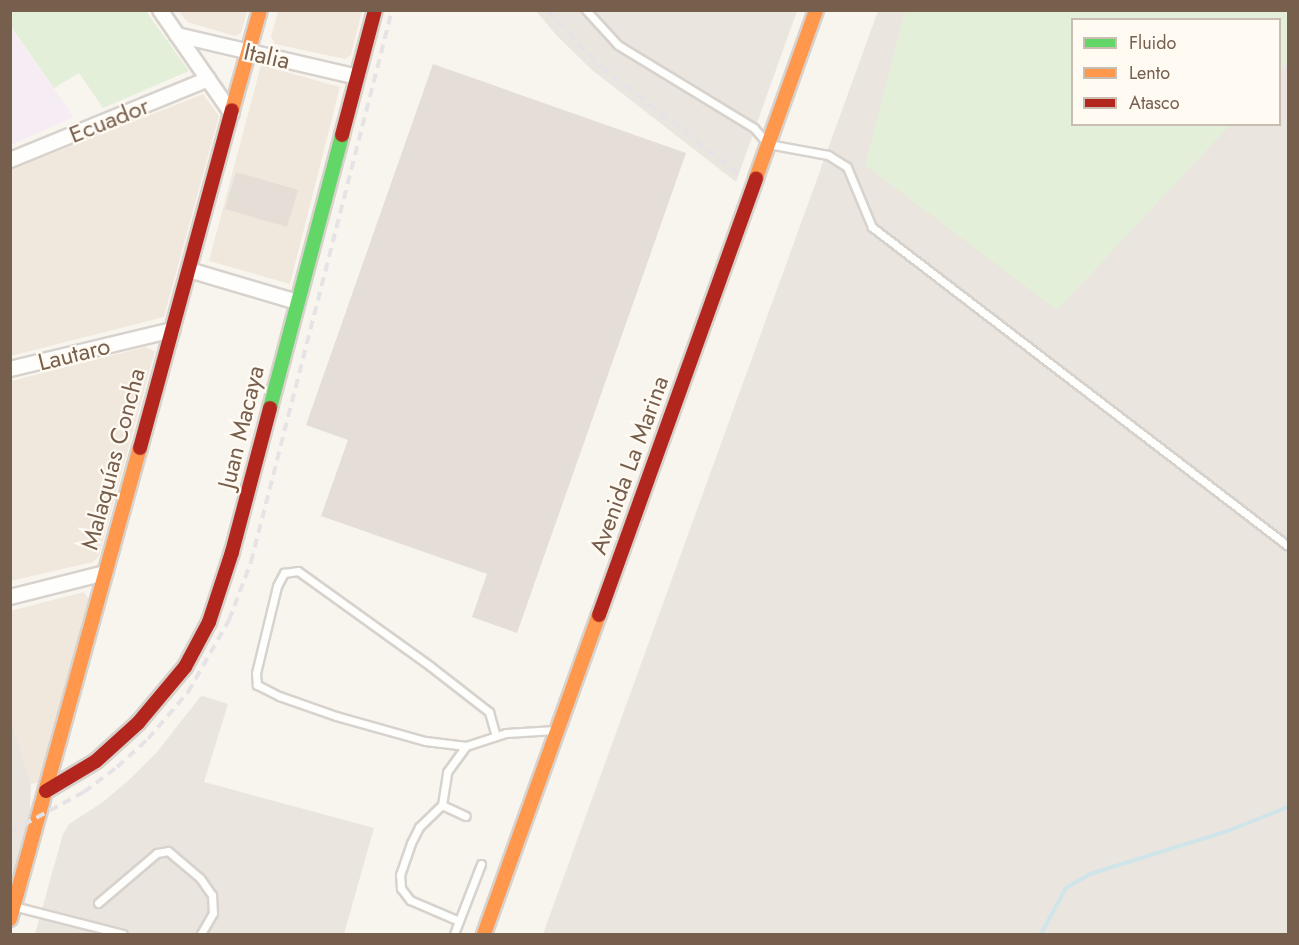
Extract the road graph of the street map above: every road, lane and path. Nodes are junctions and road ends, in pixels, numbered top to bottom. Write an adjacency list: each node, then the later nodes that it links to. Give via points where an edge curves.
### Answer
1 (160, 10): 6 (street, Italia)
2 (260, 10): 7 (main road, Malaquías Concha)
3 (375, 10): 8 (main road, Juan Macaya)
4 (585, 10): 11 (lane, via 618,45 754,128)
5 (816, 10): 11 (main road, Avenida La Marina)
6 (177, 35): 7 (street, Italia); 9 (street, Italia)
7 (249, 51): 8 (street, Italia); 10 (main road, Malaquías Concha)
8 (357, 77): 14 (main road, Juan Macaya)
9 (208, 79): 10 (street, Italia); 12 (street, Ecuador)
10 (231, 114): 13 (main road, Malaquías Concha)
11 (768, 144): 17 (lane, via 828,155 847,167 872,227); 20 (main road, Avenida La Marina)
12 (10, 160)
13 (189, 270): 14 (street); 15 (main road, Malaquías Concha)
14 (297, 302): 23 (main road, Juan Macaya, via 224,580 202,638 175,681 138,723 96,761)
15 (172, 330): 16 (street, Lautaro); 18 (main road, Malaquías Concha)
16 (10, 369)
17 (1288, 546)
18 (105, 573): 19 (street); 23 (main road, Malaquías Concha)
19 (10, 597)
20 (557, 729): 21 (lane); 33 (main road, Avenida La Marina)
21 (496, 736): 22 (lane); 22 (lane, via 489,712 430,666 298,571 284,573 277,586 261,651 257,685 336,716 425,741)
22 (466, 746): 24 (lane, via 447,772)
23 (46, 791): 28 (main road, Malaquías Concha)
24 (442, 805): 25 (lane); 29 (lane, via 420,827 411,843 400,875 401,888 410,900)
25 (466, 816)
26 (481, 864): 29 (lane)
27 (98, 903): 31 (lane, via 157,853 168,851 200,878 212,896 213,913)
28 (12, 913): 30 (lane)
29 (459, 921): 32 (lane)
30 (123, 934)
31 (201, 934)
32 (454, 934)
33 (484, 934)

